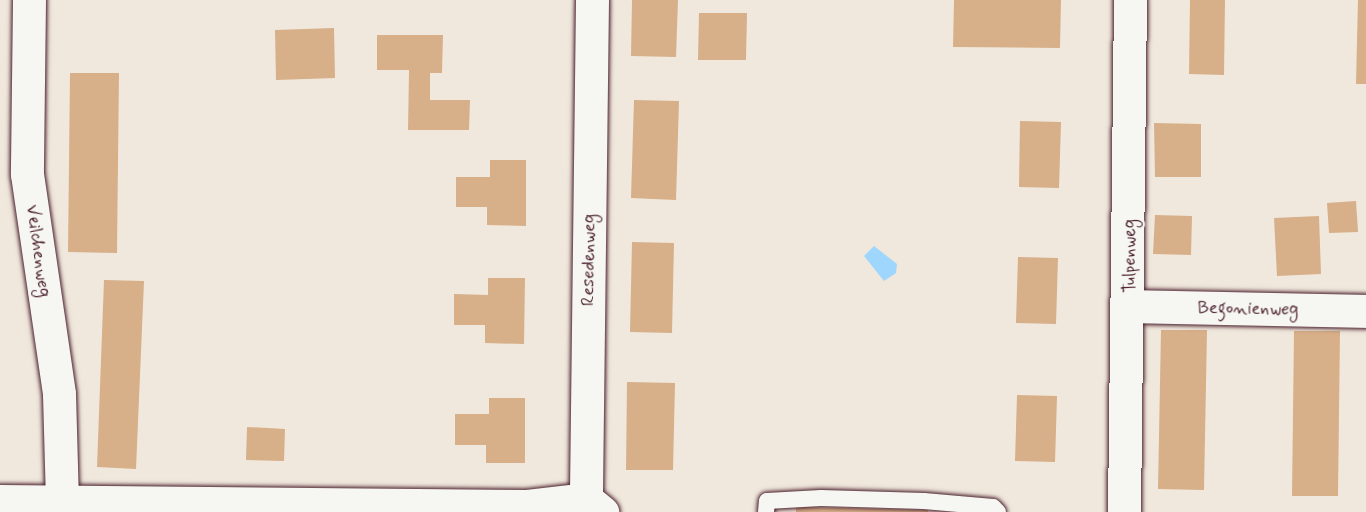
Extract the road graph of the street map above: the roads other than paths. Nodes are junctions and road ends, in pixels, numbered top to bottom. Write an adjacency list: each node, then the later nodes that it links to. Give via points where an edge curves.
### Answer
1 (28, 0): 7 (street, Veilchenweg, via 27,174 59,394)
2 (592, 0): 8 (street, Resedenweg)
3 (1130, 0): 4 (street, Tulpenweg)
4 (1130, 306): 5 (street, Begonienweg); 11 (street, Tulpenweg)
5 (1366, 311)
6 (0, 501): 7 (street)
7 (63, 502): 8 (street)
8 (594, 506)
9 (766, 512): 10 (lane, via 767,501 821,498 936,502 993,507)
10 (998, 512)
11 (1125, 512)

